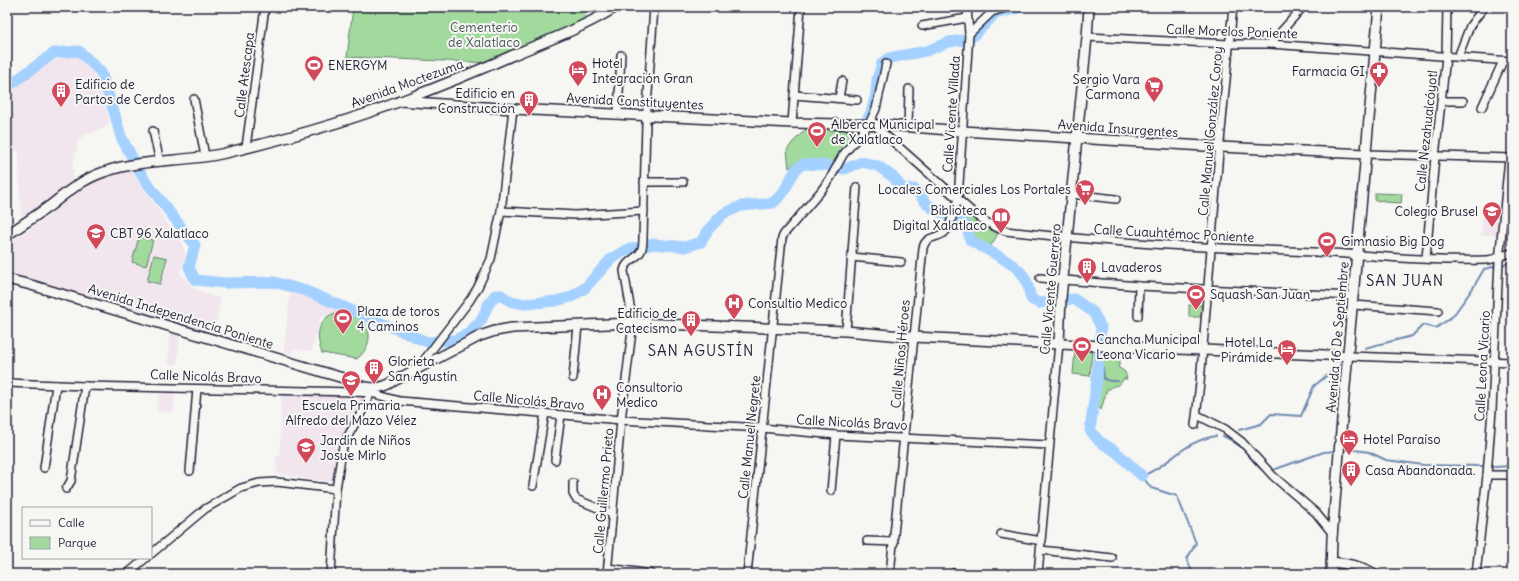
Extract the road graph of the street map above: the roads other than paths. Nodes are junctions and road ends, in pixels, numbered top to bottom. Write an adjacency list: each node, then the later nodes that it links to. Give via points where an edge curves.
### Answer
1 (265, 7): 45 (street, Calle Atescapa)
2 (616, 7): 33 (main road, Avenida Moctezuma, via 574,30)
3 (654, 7): 38 (street)
4 (801, 7): 28 (street)
5 (967, 7): 13 (street, Calle Vicente Villada)
6 (1008, 7): 15 (street, via 988,14)
7 (1089, 7): 16 (main road, Calle Vicente Guerrero)
8 (1233, 7): 17 (street, Calle Manuel González Coroy)
9 (1303, 7): 18 (street)
10 (1379, 7): 19 (main road, Avenida 16 De Septiembre)
11 (1447, 7): 21 (street, Calle Nezahualcóyotl)
12 (1484, 7): 22 (street, via 1470,26)
13 (967, 18): 14 (street); 15 (street, Calle Vicente Villada)
14 (922, 26)
15 (969, 34): 43 (street, Calle Vicente Villada)
16 (1087, 37): 17 (street, Calle Morelos Poniente); 44 (main road, Calle Vicente Guerrero)
17 (1230, 44): 18 (street, Calle Morelos Poniente); 46 (street, Calle Manuel González Coroy)
18 (1270, 44): 19 (street, Calle Morelos Poniente)
19 (1375, 52): 21 (street, Calle Morelos Poniente); 47 (main road, Avenida 16 De Septiembre)
20 (621, 56): 37 (street)
21 (1446, 57): 22 (street, Calle Morelos Poniente); 34 (street, Calle Nezahualcóyotl)
22 (1458, 57): 23 (street, Calle Morelos Poniente)
23 (1503, 61): 24 (street, Calle Morelos Poniente); 35 (street)
24 (1512, 61)
25 (886, 64): 40 (street)
26 (842, 81): 30 (street)
27 (909, 89): 41 (street)
28 (794, 95): 30 (street); 39 (street)
29 (194, 98): 48 (street)
30 (839, 98): 31 (street)
31 (857, 100)
32 (1463, 100): 34 (street)
33 (400, 101): 36 (main road, Avenida Constituyentes); 45 (main road, Avenida Moctezuma)
34 (1441, 101): 49 (street, Calle Nezahualcóyotl)
35 (1482, 106)
36 (513, 109): 37 (main road, Avenida Constituyentes); 58 (street)
37 (618, 113): 38 (main road, Avenida Constituyentes)
38 (647, 114): 39 (main road, Avenida Constituyentes); 52 (street)
39 (792, 123): 40 (main road, Avenida Constituyentes)
40 (871, 124): 41 (main road, Avenida Insurgentes); 57 (street, Calle Cuauhtémoc Poniente); 80 (street, Calle Manuel Negrete, via 837,164 831,177 782,238)
41 (908, 127): 43 (main road, Avenida Insurgentes)
42 (153, 131): 51 (street)
43 (962, 131): 44 (main road, Avenida Insurgentes); 57 (street, Calle Vicente Villada)
44 (1076, 138): 46 (main road, Avenida Insurgentes); 55 (main road, Calle Vicente Guerrero)
45 (246, 147): 48 (main road, Avenida Moctezuma)
46 (1220, 147): 47 (main road, Avenida Insurgentes); 63 (street, Calle Manuel González Coroy)
47 (1366, 154): 49 (street); 65 (main road, Avenida 16 De Septiembre)
48 (205, 156): 51 (main road, Avenida Moctezuma)
49 (1435, 157): 50 (street); 67 (street, Calle Nezahualcóyotl)
50 (1510, 158): 69 (street, Calle Leona Vicario)
51 (160, 162): 61 (main road, Avenida Moctezuma, via 123,166 87,179)
52 (644, 182): 53 (street); 59 (street)
53 (684, 182)
54 (857, 187): 66 (street)
55 (1072, 194): 56 (street); 62 (main road, Calle Vicente Guerrero)
56 (1116, 198)
57 (958, 199): 60 (street, Calle Vicente Villada); 62 (street, Calle Cuauhtémoc Poniente, via 997,229)
58 (501, 211): 59 (street, via 575,215); 88 (street, via 491,258 484,276 470,300)
59 (644, 211): 78 (street, Calle Guillermo Prieto, via 642,250 625,268)
60 (950, 222): 82 (street, Calle Niños Héroes, via 945,231 929,238 924,245)
61 (7, 235)
62 (1067, 238): 63 (street, Calle Cuauhtémoc Poniente); 72 (main road, Calle Vicente Guerrero)
63 (1211, 248): 65 (street, Calle Cuauhtémoc Poniente); 74 (street, Calle Manuel González Coroy)
64 (1512, 253): 69 (street, Calle Cuauhtémoc Poniente)
65 (1358, 254): 67 (street, Calle Cuauhtémoc Poniente); 75 (main road, Avenida 16 De Septiembre)
66 (852, 257): 68 (street); 81 (street)
67 (1426, 258): 69 (street, Calle Cuauhtémoc Poniente)
68 (901, 262)
69 (1499, 262): 86 (street, Calle Leona Vicario)
70 (1040, 278): 72 (street)
71 (7, 279): 90 (main road, Avenida Independencia Poniente)
72 (1062, 280): 73 (street); 83 (main road, Calle Vicente Guerrero)
73 (1139, 286): 74 (street); 77 (street)
74 (1207, 290): 75 (street); 84 (street, Calle Manuel González Coroy)
75 (1353, 300): 76 (street); 85 (main road, Avenida 16 De Septiembre)
76 (1438, 311)
77 (1138, 316)
78 (633, 322): 79 (main road, Avenida Independencia Poniente); 80 (main road, Avenida Independencia Poniente); 100 (street, Calle Guillermo Prieto)
79 (578, 325): 88 (main road, Avenida Independencia Poniente, via 518,327 495,331 480,336); 89 (street)
80 (772, 329): 81 (main road, Avenida Independencia Poniente); 102 (street, Calle Manuel Negrete)
81 (846, 331): 82 (main road, Avenida Independencia Poniente)
82 (913, 337): 83 (main road, Avenida Independencia Poniente); 104 (street, Calle Niños Héroes)
83 (1059, 343): 84 (main road, Avenida Independencia Poniente); 105 (street, Calle Vicente Guerrero)
84 (1203, 350): 85 (main road, Avenida Independencia Poniente); 99 (street, Calle Manuel González Coroy)
85 (1349, 356): 86 (street); 118 (main road, Avenida 16 De Septiembre)
86 (1494, 361): 87 (street); 109 (street, Calle Leona Vicario)
87 (1512, 362)
88 (417, 369): 91 (main road, Avenida Independencia Poniente)
89 (573, 378)
90 (347, 380): 91 (main road, Avenida Independencia Poniente, via 372,383); 96 (main road, Avenida Independencia Poniente)
91 (394, 381): 96 (main road, Avenida Independencia Poniente)
92 (7, 383): 93 (street, Calle Nicolás Bravo)
93 (56, 385): 94 (street, Calle Nicolás Bravo); 107 (street)
94 (85, 386): 95 (street, Calle Nicolás Bravo); 113 (street, via 71,481)
95 (197, 389): 96 (street, Calle Nicolás Bravo); 108 (street)
96 (372, 390): 97 (street, Calle Nicolás Bravo, via 400,401); 114 (street, via 344,443)
97 (545, 413): 98 (street, Calle Nicolás Bravo); 112 (street)
98 (561, 414): 100 (street, Calle Nicolás Bravo); 106 (street)
99 (1197, 415): 101 (street, Calle Manuel González Coroy); 118 (street, via 1225,429 1242,442 1273,476 1316,513)
100 (621, 420): 102 (street, Calle Nicolás Bravo); 116 (street, Calle Guillermo Prieto)
101 (1195, 425)
102 (762, 428): 103 (street, Calle Nicolás Bravo); 131 (street, Calle Manuel Negrete)
103 (836, 435): 104 (street, Calle Nicolás Bravo); 115 (street)
104 (904, 437): 105 (street, Calle Nicolás Bravo); 120 (street, Calle Niños Héroes)
105 (1049, 445): 121 (street, Calle Vicente Guerrero)
106 (555, 460)
107 (44, 468)
108 (190, 471)
109 (1487, 475): 110 (street); 136 (street, Calle Leona Vicario)
110 (1512, 475)
111 (573, 483): 116 (street, via 572,494 576,498)
112 (533, 486)
113 (66, 489)
114 (336, 489): 123 (street, via 277,482 241,488 205,509); 129 (street)
115 (831, 491)
116 (612, 514): 127 (street, Calle Guillermo Prieto)
117 (1002, 534): 121 (street)
118 (1333, 534): 126 (main road, Avenida 16 De Septiembre)
119 (867, 541): 120 (street)
120 (894, 542): 132 (street, Calle Niños Héroes)
121 (1042, 542): 122 (street, Calle Vicente Guerrero)
122 (1041, 550): 124 (street); 133 (street, Calle Vicente Guerrero)
123 (152, 553)
124 (1112, 558)
125 (145, 559): 128 (street)
126 (1331, 562): 134 (main road, Avenida 16 De Septiembre); 135 (main road, via 1364,568)
127 (607, 571): 130 (street)
128 (127, 574)
129 (331, 574)
130 (652, 574)
131 (747, 574)
132 (890, 574)
133 (1038, 574)
134 (1331, 574)
135 (1375, 574)
136 (1476, 574)

